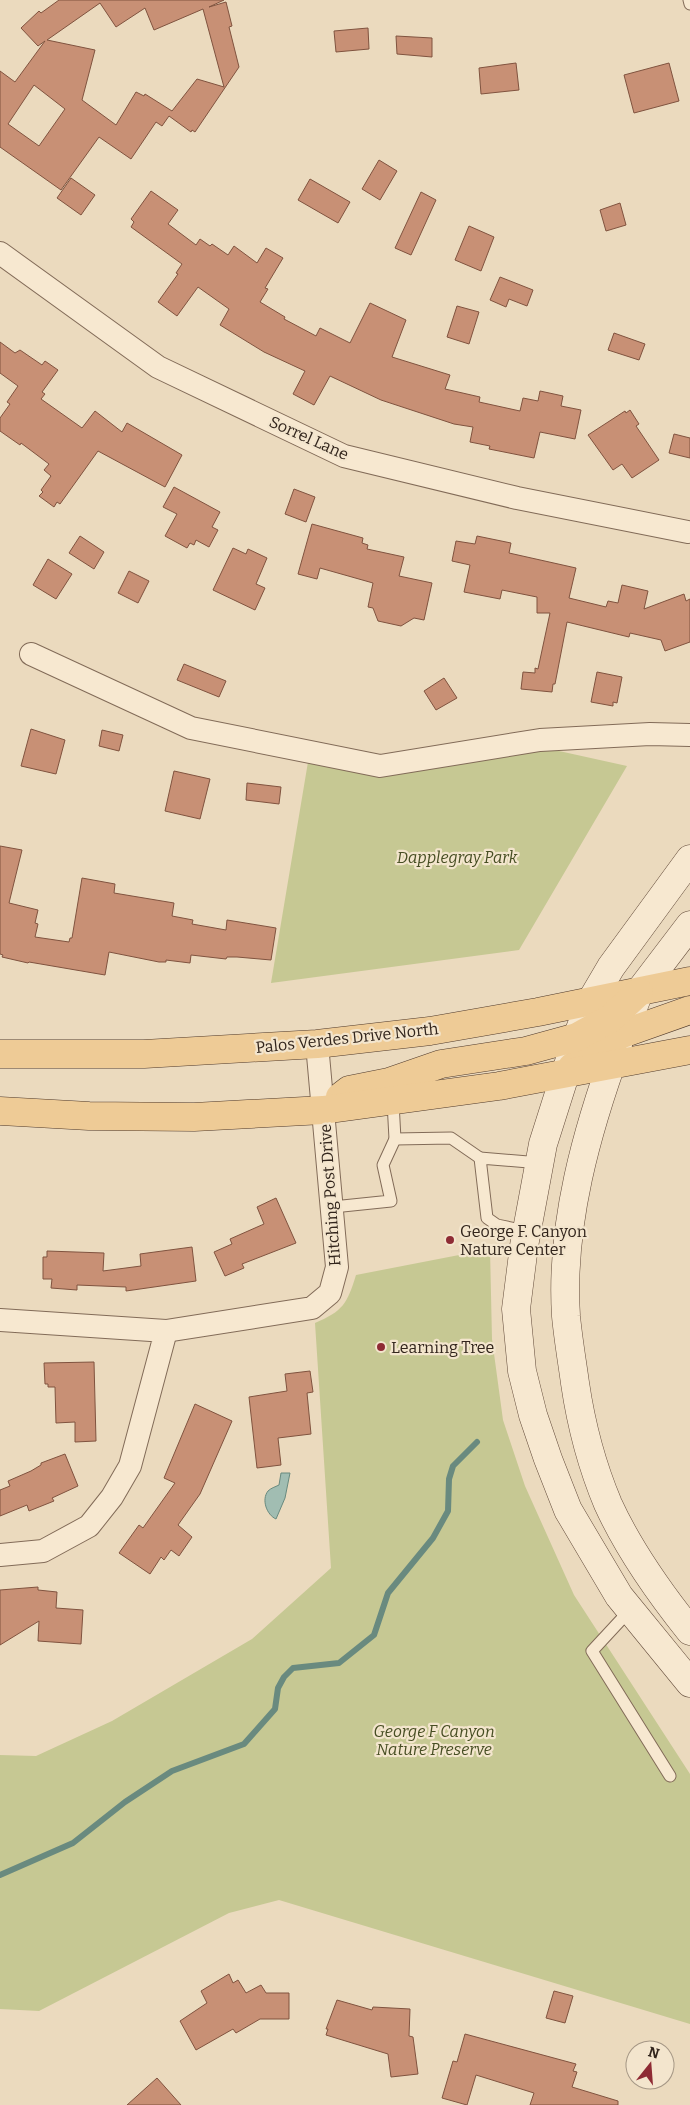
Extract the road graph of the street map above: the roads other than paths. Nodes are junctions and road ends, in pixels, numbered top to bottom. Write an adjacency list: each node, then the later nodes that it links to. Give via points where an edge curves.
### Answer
1 (689, 0): 2 (lane)
2 (690, 4)
3 (0, 253): 4 (street, Sorrel Lane, via 158,368 344,456 517,498)
4 (688, 532)
5 (31, 654): 6 (street, via 191,728 380,766 540,740)
6 (690, 735)
7 (690, 859): 11 (main road, via 611,967)
8 (690, 925): 10 (main road)
9 (690, 981): 10 (main road, Palos Verdes Drive North)
10 (639, 992): 11 (main road, Palos Verdes Drive North); 13 (main road); 14 (main road, via 611,1018)
11 (591, 1001): 14 (main road); 15 (main road, Palos Verdes Drive North, via 430,1031)
12 (690, 1010): 13 (main road)
13 (622, 1034): 18 (main road); 19 (main road)
14 (577, 1038): 19 (main road); 21 (main road, via 526,1051 441,1064 389,1082 349,1090)
15 (317, 1044): 17 (main road, Palos Verdes Drive North, via 144,1054); 21 (street, Hitching Post Drive)
16 (690, 1050): 18 (main road)
17 (0, 1054)
18 (612, 1063): 19 (main road); 32 (main road, via 578,1181 571,1227 566,1315 573,1369 580,1414 608,1503 630,1548)
19 (565, 1072): 20 (main road); 25 (main road)
20 (393, 1102): 21 (main road); 23 (lane)
21 (323, 1110): 22 (main road, via 194,1117); 26 (street, Hitching Post Drive)
22 (0, 1111)
23 (395, 1139): 24 (lane, via 451,1138); 26 (lane, via 383,1165 391,1201)
24 (480, 1158): 25 (lane); 27 (lane, via 487,1218 497,1225)
25 (540, 1163): 27 (main road)
26 (333, 1207): 29 (street, Hitching Post Drive, via 338,1267 330,1293 312,1308)
27 (526, 1231): 31 (main road, via 516,1309 522,1371 533,1414 568,1510)
28 (0, 1320): 29 (street, Hitching Post Drive)
29 (166, 1330): 30 (street, via 130,1466 112,1497 89,1526 43,1552)
30 (0, 1555)
31 (630, 1610): 33 (main road); 34 (lane, via 592,1650)
32 (690, 1631)
33 (690, 1683)
34 (670, 1776)

